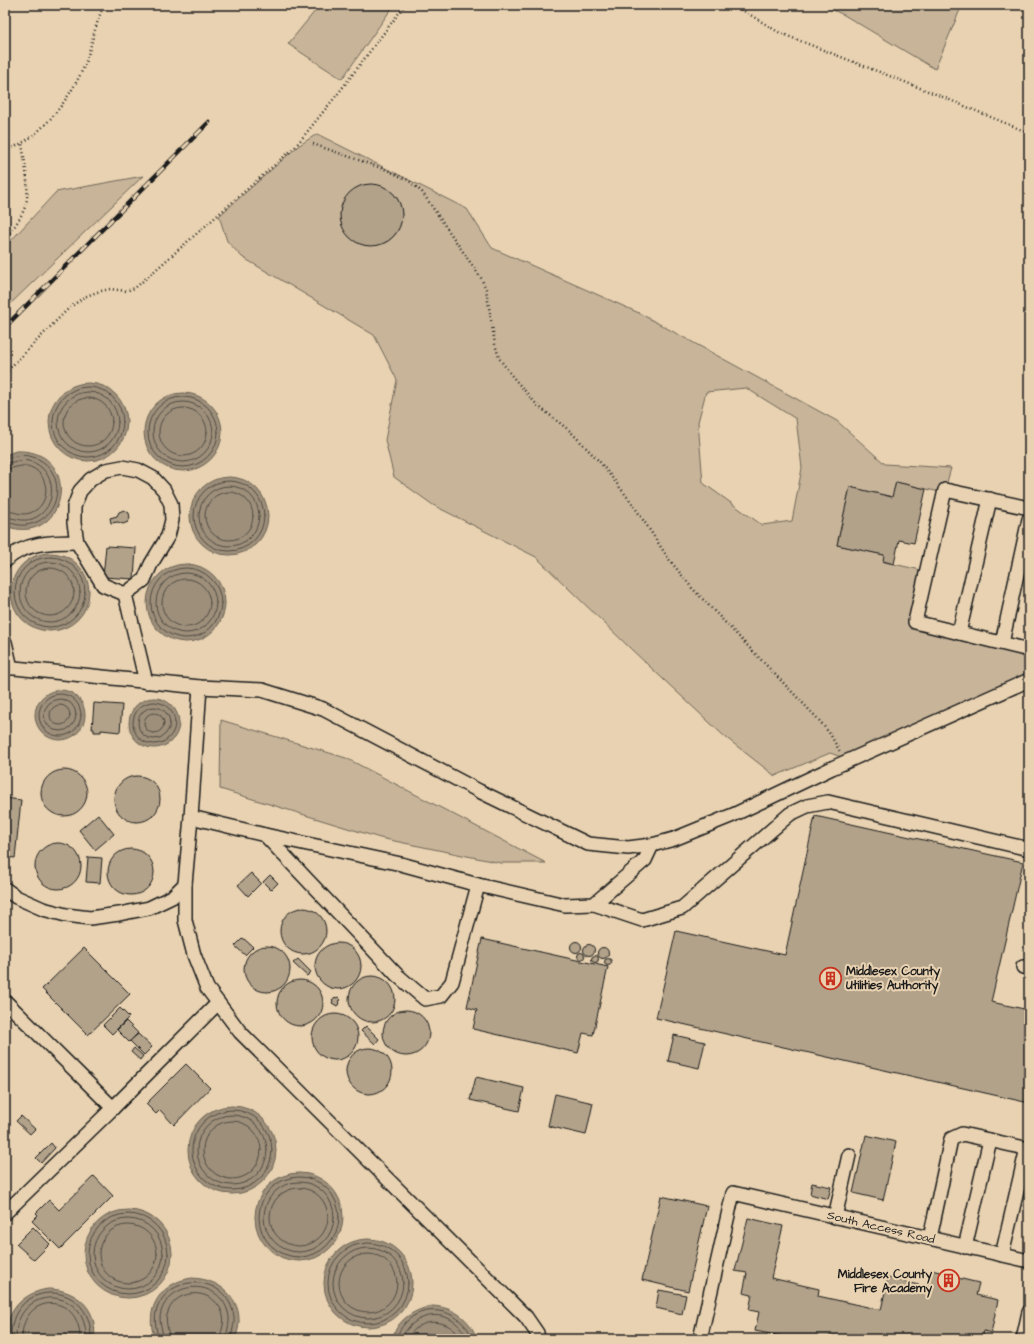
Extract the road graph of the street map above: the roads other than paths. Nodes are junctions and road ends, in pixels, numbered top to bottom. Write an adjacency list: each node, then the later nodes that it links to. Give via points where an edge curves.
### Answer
1 (990, 500): 2 (lane); 7 (lane); 7 (lane, via 945,490 926,571 915,622)
2 (1029, 508)
3 (1029, 519): 9 (lane)
4 (76, 542): 5 (lane, via 24,548); 6 (lane, via 103,585); 6 (lane, via 74,507 80,491 91,479 106,470 122,467 138,470 153,478 164,490 171,504 172,520 168,536 144,580)
5 (5, 561)
6 (125, 594): 13 (lane)
7 (959, 633): 9 (lane)
8 (5, 642): 11 (lane)
9 (1002, 643): 10 (lane)
10 (1029, 650)
11 (8, 667): 13 (lane)
12 (1029, 680): 17 (lane, via 733,815 674,839)
13 (146, 682): 14 (lane)
14 (200, 687): 15 (lane); 17 (lane, via 262,690 323,709 479,791 588,844 628,848)
15 (191, 817): 16 (lane); 19 (lane)
16 (265, 835): 20 (lane, via 401,864); 20 (lane, via 397,975 425,999 440,996 452,982)
17 (652, 845): 22 (lane, via 645,860)
18 (1029, 849): 22 (lane, via 828,802 806,806 790,814 682,908 642,920)
19 (185, 884): 21 (lane, via 172,897 149,908 90,918 43,909); 24 (lane, via 185,920 194,955 207,988)
20 (478, 885): 22 (lane, via 565,905)
21 (5, 889)
22 (594, 904)
23 (5, 1001): 25 (lane)
24 (218, 1003): 25 (lane); 36 (lane, via 240,1032 526,1317)
25 (113, 1108): 29 (lane)
26 (990, 1140): 27 (lane); 31 (lane, via 962,1134 951,1139); 32 (lane)
27 (1028, 1149): 33 (lane)
28 (849, 1155): 30 (lane)
29 (5, 1213)
30 (835, 1217): 31 (lane, South Access Road); 37 (lane, South Access Road, via 733,1193)
31 (930, 1238): 32 (lane, South Access Road)
32 (965, 1247): 33 (lane, South Access Road)
33 (1002, 1255): 34 (lane, South Access Road)
34 (1029, 1261)
35 (1029, 1312): 38 (lane)
36 (538, 1339)
37 (700, 1339)
38 (1023, 1339)

